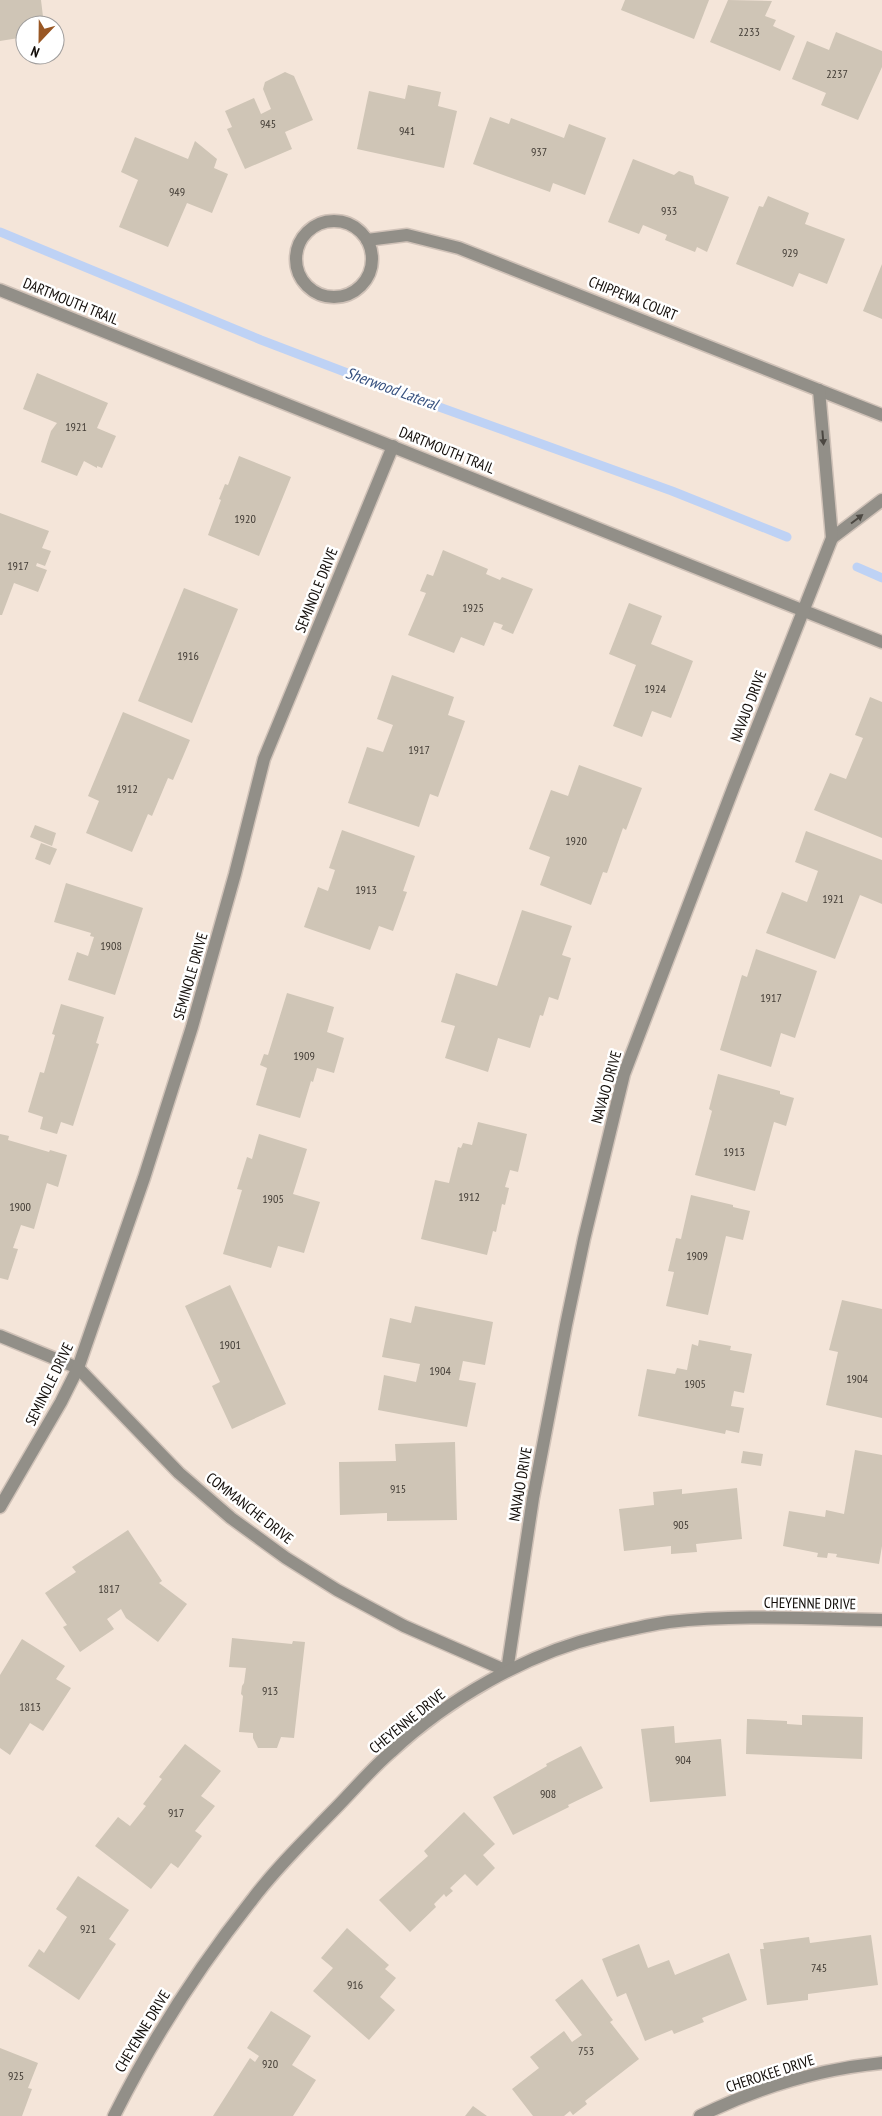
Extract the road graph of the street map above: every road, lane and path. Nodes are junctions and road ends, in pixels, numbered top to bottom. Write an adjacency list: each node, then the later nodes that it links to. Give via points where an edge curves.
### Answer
1 (367, 240): 1 (street, via 348,223 332,220 319,223 308,230 296,252 300,278 318,294 331,297 356,290 370,269 372,255); 3 (street, CHIPPEWA COURT, via 407,235 459,248)
2 (0, 290): 5 (street, DARTMOUTH TRAIL)
3 (819, 390): 4 (street, CHIPPEWA COURT); 7 (street, NAVAJO DRIVE, one-way to 7)
4 (882, 415)
5 (393, 446): 8 (street, DARTMOUTH TRAIL); 11 (street, SEMINOLE DRIVE, via 264,759 192,1027)
6 (882, 500): 7 (street, one-way to 6)
7 (832, 538): 8 (street, NAVAJO DRIVE)
8 (803, 610): 9 (street, DARTMOUTH TRAIL); 14 (street, NAVAJO DRIVE, via 624,1074 566,1325 533,1498)
9 (882, 642)
10 (0, 1336): 11 (street, COMMANCHE DRIVE)
11 (78, 1368): 12 (street, SEMINOLE DRIVE); 14 (street, COMMANCHE DRIVE, via 179,1473 231,1518 286,1558 404,1626)
12 (0, 1507)
13 (882, 1620): 14 (street, CHEYENNE DRIVE, via 730,1618 668,1622 599,1636)
14 (506, 1671): 16 (street, CHEYENNE DRIVE, via 446,1707 391,1751 291,1854 194,1976 142,2059)
15 (882, 2063): 17 (street, CHEROKEE DRIVE, via 801,2077 734,2100)
16 (114, 2116)
17 (700, 2116)

